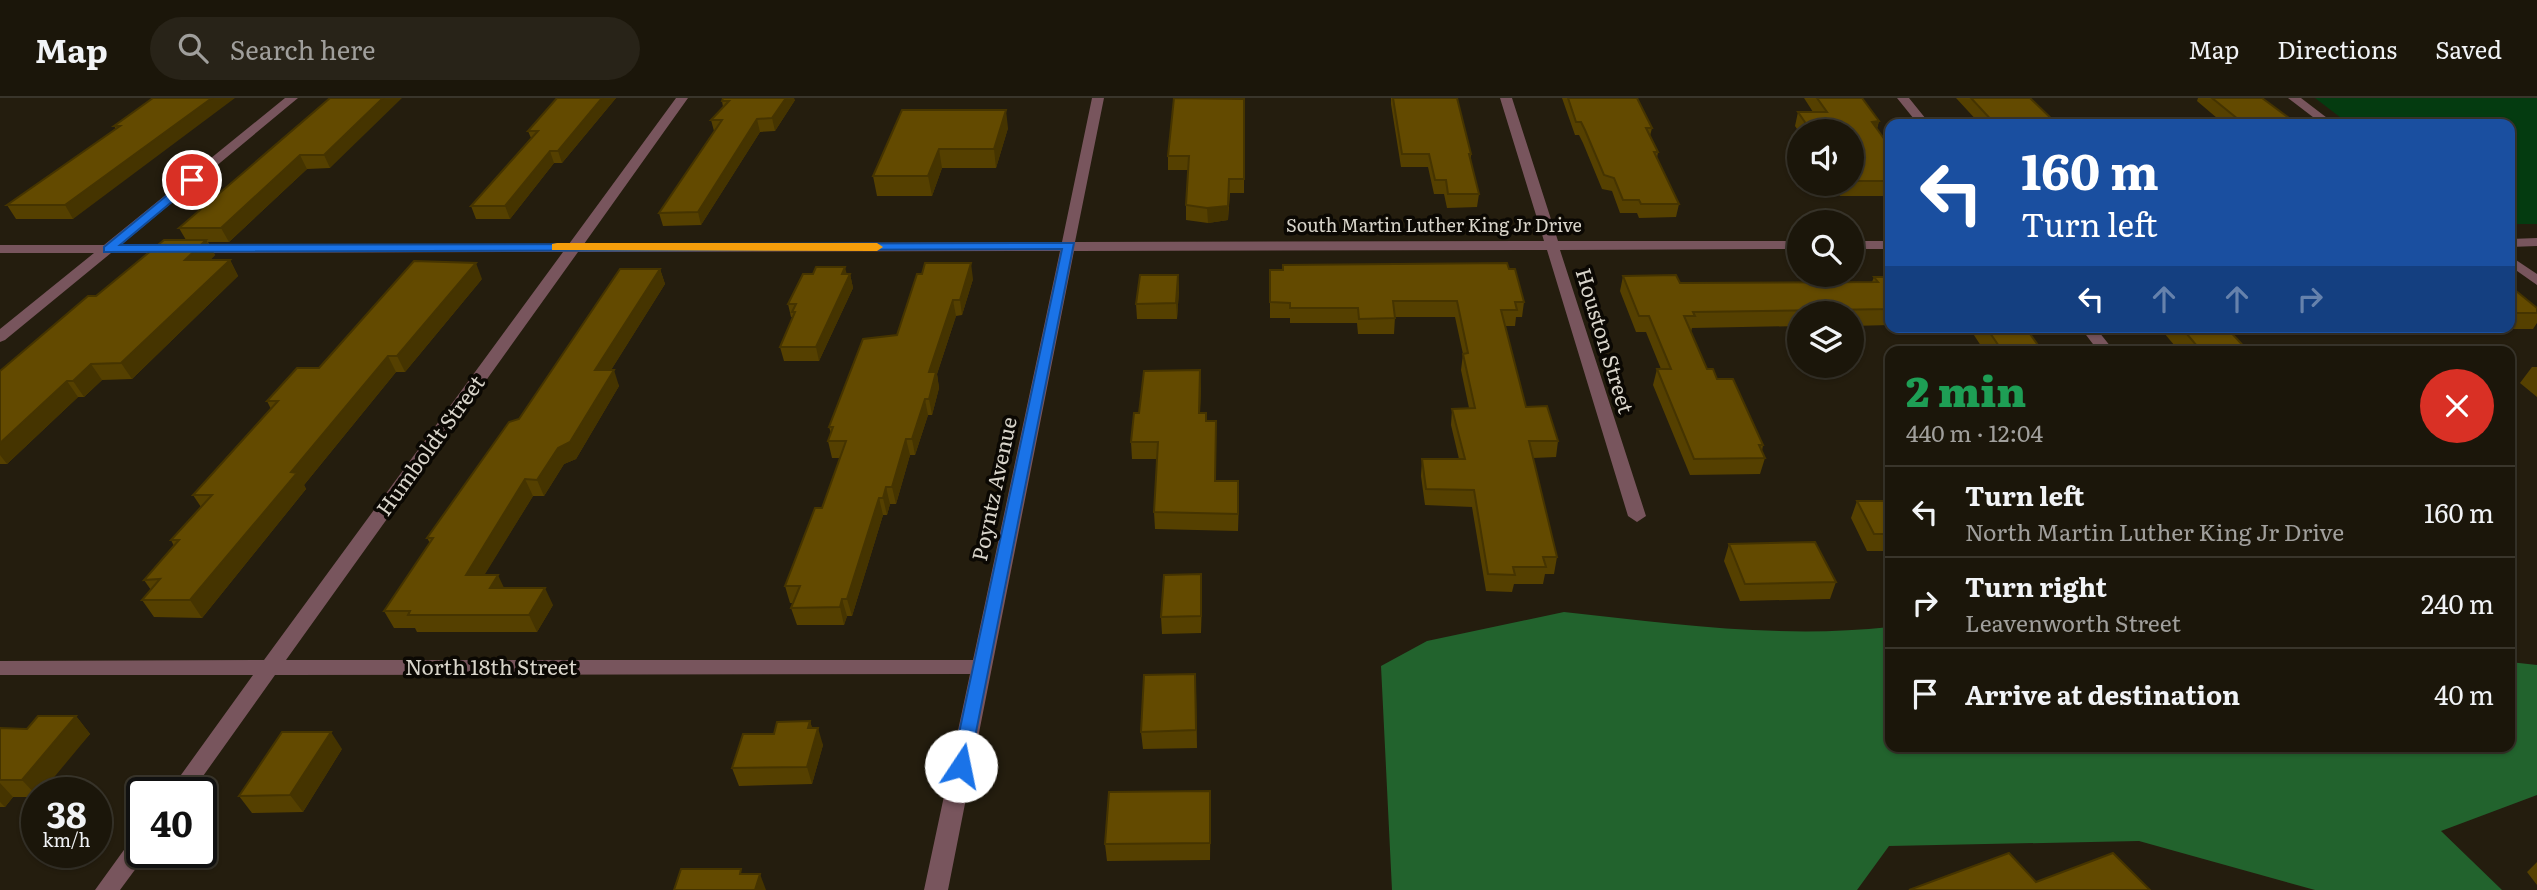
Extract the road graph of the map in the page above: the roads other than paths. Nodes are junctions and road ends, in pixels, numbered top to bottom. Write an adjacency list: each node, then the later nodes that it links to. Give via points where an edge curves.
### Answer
1 (292, 98): 18 (street)
2 (682, 98): 16 (street, Humboldt Street)
3 (1098, 98): 12 (street, Poyntz Avenue)
4 (1506, 98): 15 (street, Houston Street)
5 (1903, 98): 7 (street)
6 (2294, 98): 8 (street)
7 (1920, 119)
8 (2322, 119)
9 (2537, 242): 10 (street)
10 (2515, 243)
11 (1885, 244): 14 (street)
12 (1069, 245): 15 (street, South Martin Luther King Jr Drive); 16 (street, South Martin Luther King Jr Drive); 23 (street, Poyntz Avenue)
13 (1787, 245): 15 (street, South Martin Luther King Jr Drive)
14 (1864, 245)
15 (1552, 246): 22 (street, Houston Street)
16 (574, 247): 18 (street, South Martin Luther King Jr Drive); 25 (street, Humboldt Street)
17 (0, 249): 18 (street, South Martin Luther King Jr Drive)
18 (108, 249): 21 (street)
19 (2515, 264): 20 (street)
20 (2537, 281)
21 (0, 337)
22 (1637, 516)
23 (982, 667): 25 (street, North 18th Street); 29 (street, Poyntz Avenue)
24 (0, 668): 25 (street, North 18th Street)
25 (271, 668): 26 (street, Humboldt Street)
26 (191, 777)
27 (126, 864): 28 (street)
28 (107, 890)
29 (936, 890)

